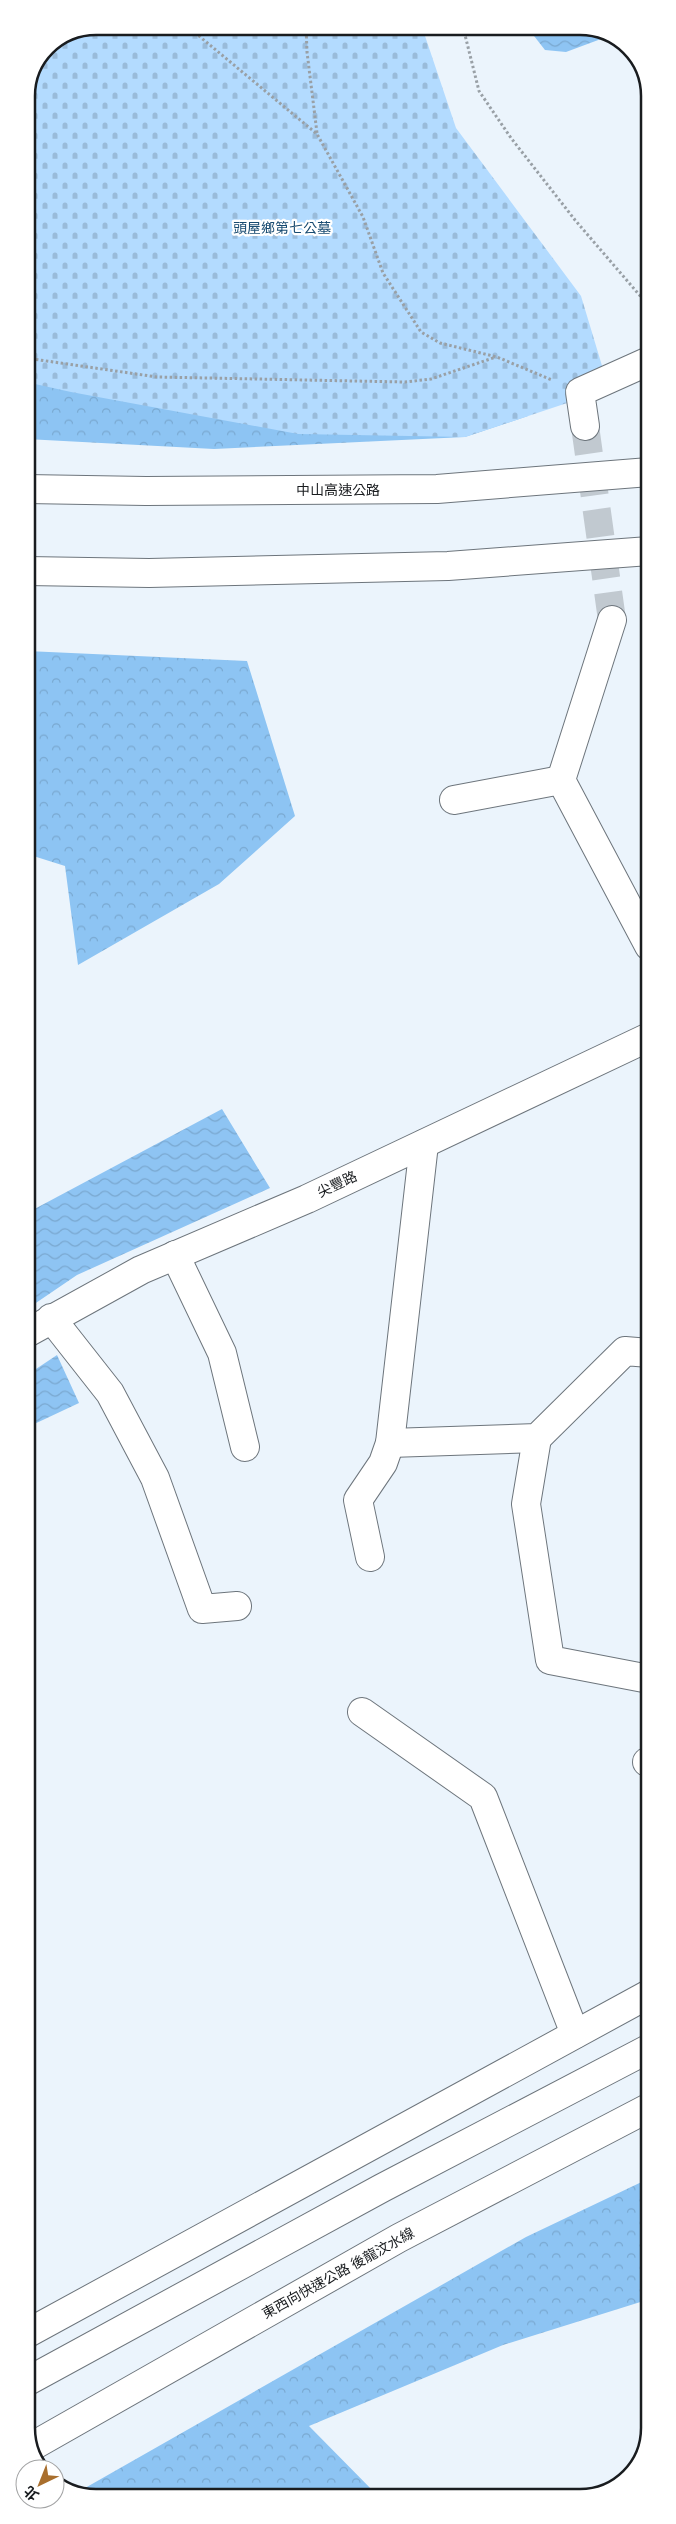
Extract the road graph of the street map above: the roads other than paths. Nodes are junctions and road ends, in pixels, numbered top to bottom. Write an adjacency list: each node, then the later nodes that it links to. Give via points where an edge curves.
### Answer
1 (641, 364): 2 (main road, via 580,392)
2 (585, 426)
3 (641, 473): 4 (main road, 中山高速公路, via 438,489)
4 (35, 489)
5 (641, 552): 6 (main road, via 448,566 149,573)
6 (35, 571)
7 (612, 620): 8 (main road)
8 (561, 780): 9 (main road); 10 (main road)
9 (454, 800)
10 (641, 931)
11 (641, 1041): 12 (main road, 尖豐路)
12 (424, 1144): 13 (main road, 尖豐路, via 307,1199); 18 (main road)
13 (175, 1255): 14 (main road, 尖豐路); 19 (main road, via 222,1353)
14 (52, 1318): 15 (main road, 尖豐路); 21 (main road, via 110,1393 155,1478 202,1609)
15 (35, 1328)
16 (641, 1352): 17 (main road, via 625,1351)
17 (538, 1438): 18 (main road); 22 (main road, via 526,1504 550,1660)
18 (390, 1443): 20 (main road, via 383,1463 358,1500)
19 (245, 1447)
20 (370, 1557)
21 (237, 1606)
22 (641, 1677)
23 (362, 1712): 25 (main road, via 483,1798)
24 (641, 1999): 25 (main road)
25 (575, 2034): 28 (main road)
26 (641, 2053): 29 (main road, bridge, via 382,2188)
27 (641, 2112): 30 (main road, 東西向快速公路 後龍汶水線, bridge, via 399,2238)
28 (35, 2329)
29 (35, 2376)
30 (37, 2443)

